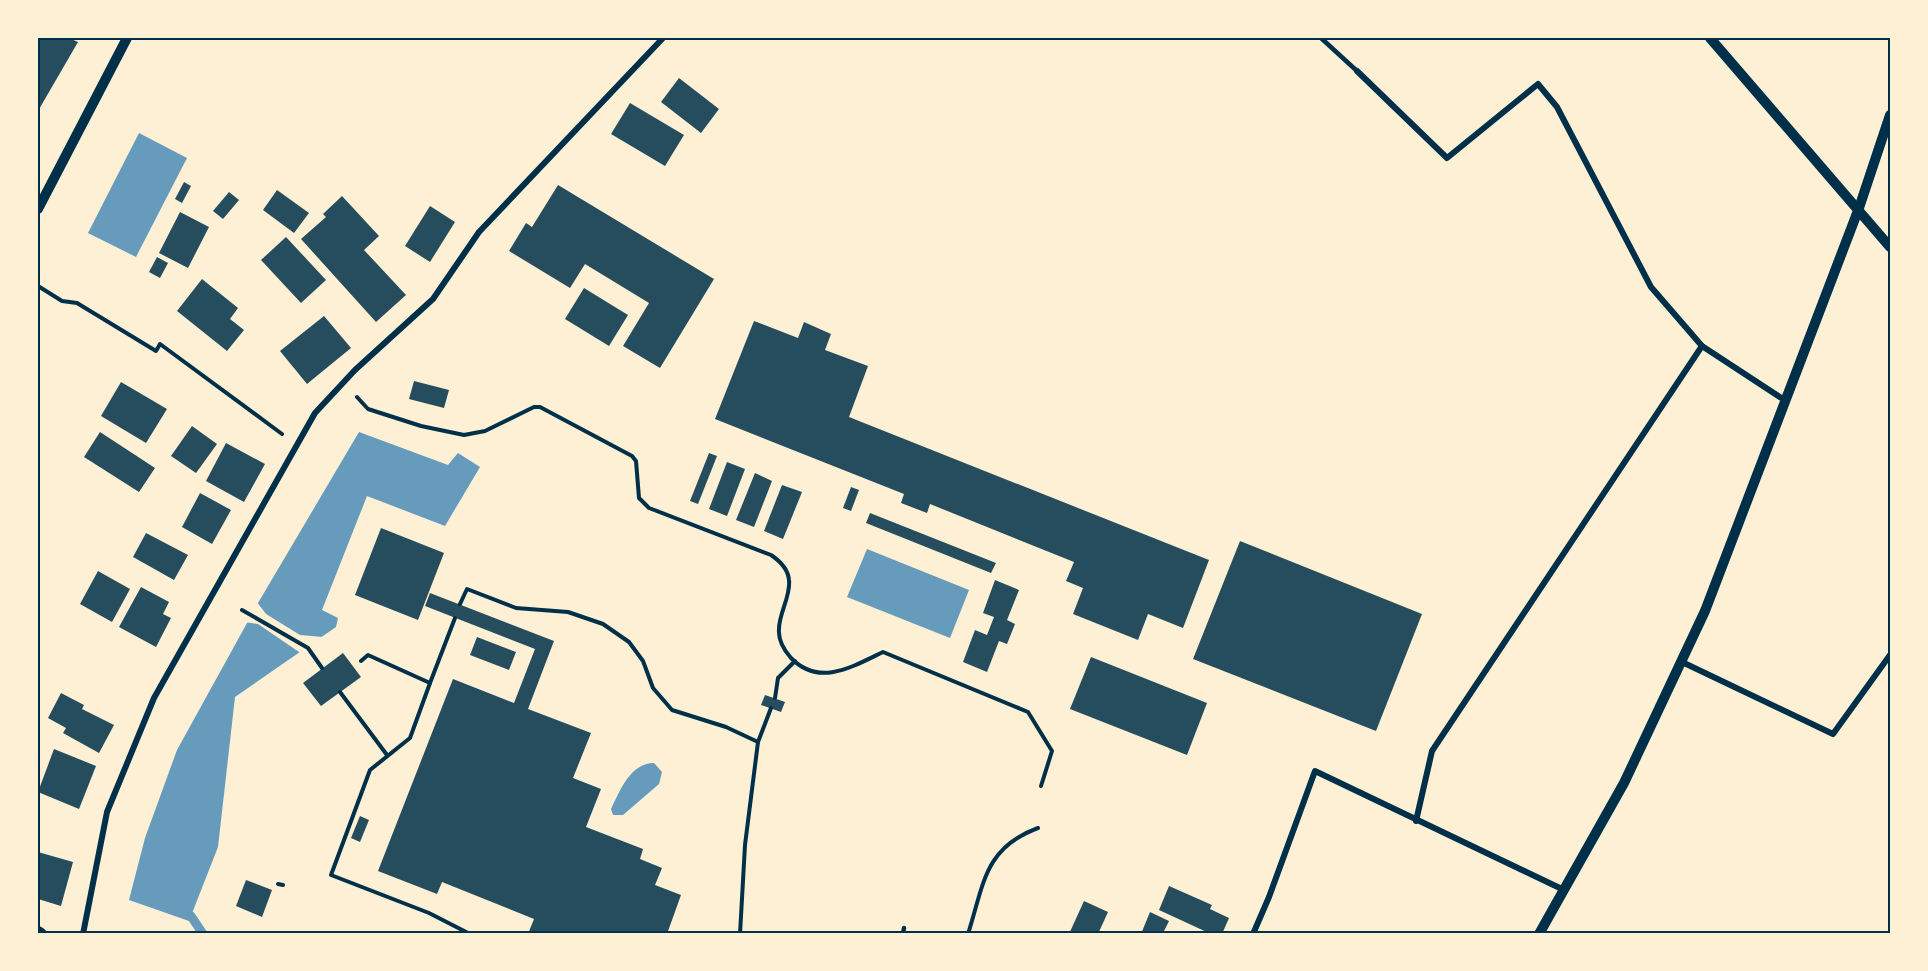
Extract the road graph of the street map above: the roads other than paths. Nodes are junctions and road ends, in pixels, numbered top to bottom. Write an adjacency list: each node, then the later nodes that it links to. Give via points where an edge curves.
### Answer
1 (127, 38): 8 (street)
2 (663, 38): 16 (street, via 479,232 432,299 315,413 154,698 107,812)
3 (1322, 38): 5 (lane)
4 (1710, 38): 7 (street)
5 (1357, 71): 10 (street, via 1447,158 1538,84 1557,107 1651,287)
6 (1890, 115): 7 (street)
7 (1859, 208): 9 (street); 11 (street)
8 (38, 209)
9 (1890, 247)
10 (1702, 346): 11 (street); 14 (street, via 1432,751)
11 (1786, 401): 13 (street)
12 (1890, 655): 13 (street, via 1833,734)
13 (1682, 662): 15 (street, via 1624,783)
14 (1416, 821): 15 (street); 17 (street, via 1315,771)
15 (1564, 890): 18 (street)
16 (83, 933)
17 (1253, 933)
18 (1539, 933)

